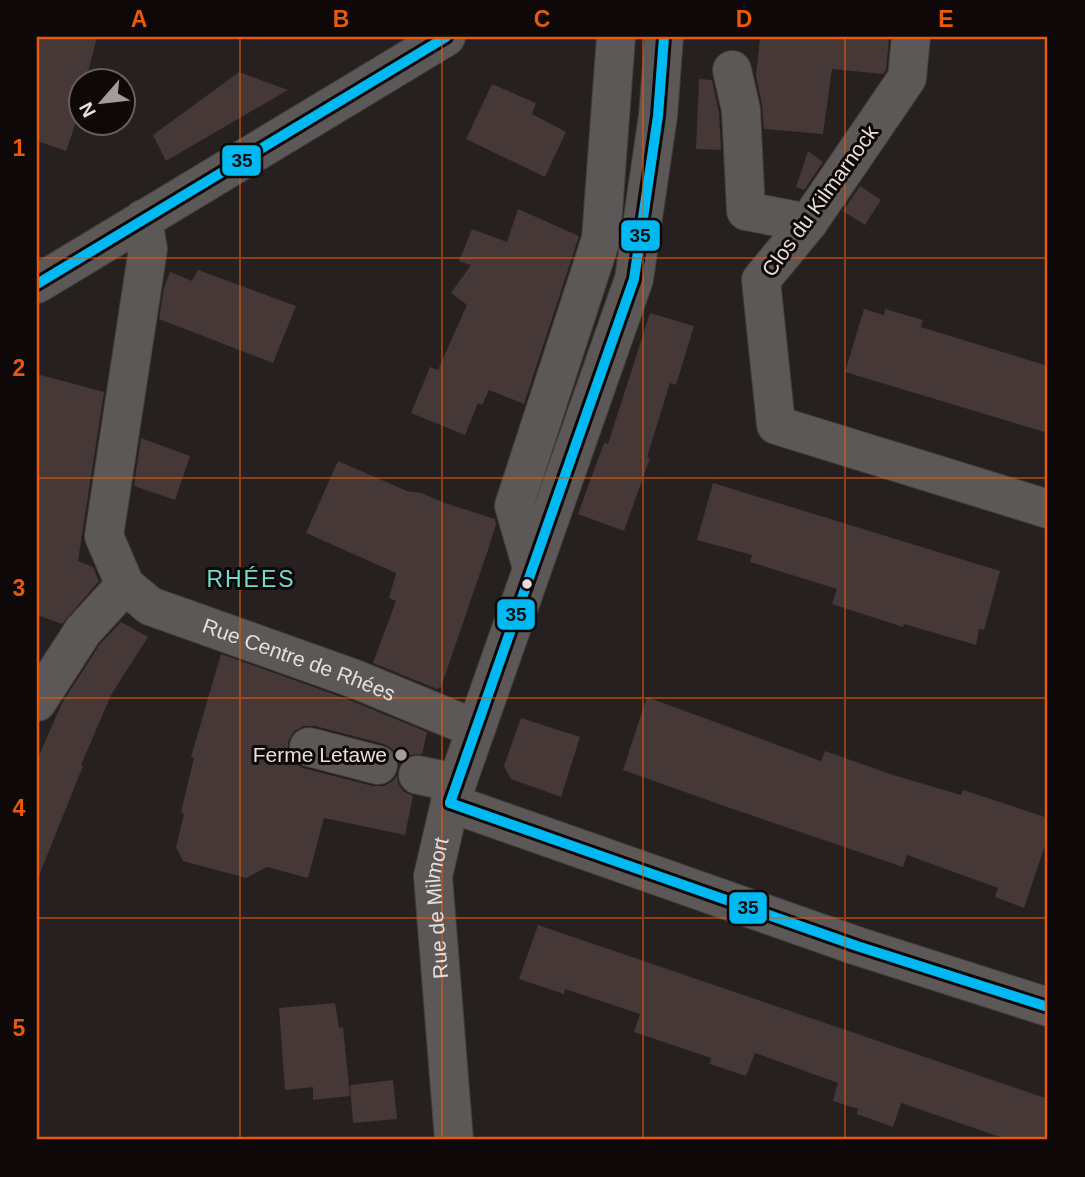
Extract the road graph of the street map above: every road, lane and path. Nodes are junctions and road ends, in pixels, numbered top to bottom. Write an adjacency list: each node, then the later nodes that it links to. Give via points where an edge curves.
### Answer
1 (446, 37): 6 (street)
2 (616, 37): 10 (street, via 601,239 514,506)
3 (664, 37): 10 (street, Rue de Milmort, via 658,116 634,279)
4 (911, 37): 7 (street, Clos du Kilmarnock, via 908,78)
5 (732, 70): 7 (street, via 741,110 746,211)
6 (143, 219): 8 (street); 11 (street, Rue Centre de Rhées, via 148,250 103,536)
7 (808, 223): 9 (street, Clos du Kilmarnock, via 761,281 776,425)
8 (37, 284)
9 (1048, 509)
10 (532, 568): 13 (street, Rue de Milmort)
11 (125, 585): 12 (street, via 83,631); 13 (street, Rue Centre de Rhées, via 150,606 355,679)
12 (37, 702)
13 (476, 729): 17 (street, Rue de Milmort)
14 (309, 747): 15 (street)
15 (377, 765)
16 (418, 775): 17 (street)
17 (453, 793): 18 (street, via 857,946); 19 (street, Rue de Milmort, via 433,876)
18 (1048, 1007)
19 (454, 1140)

